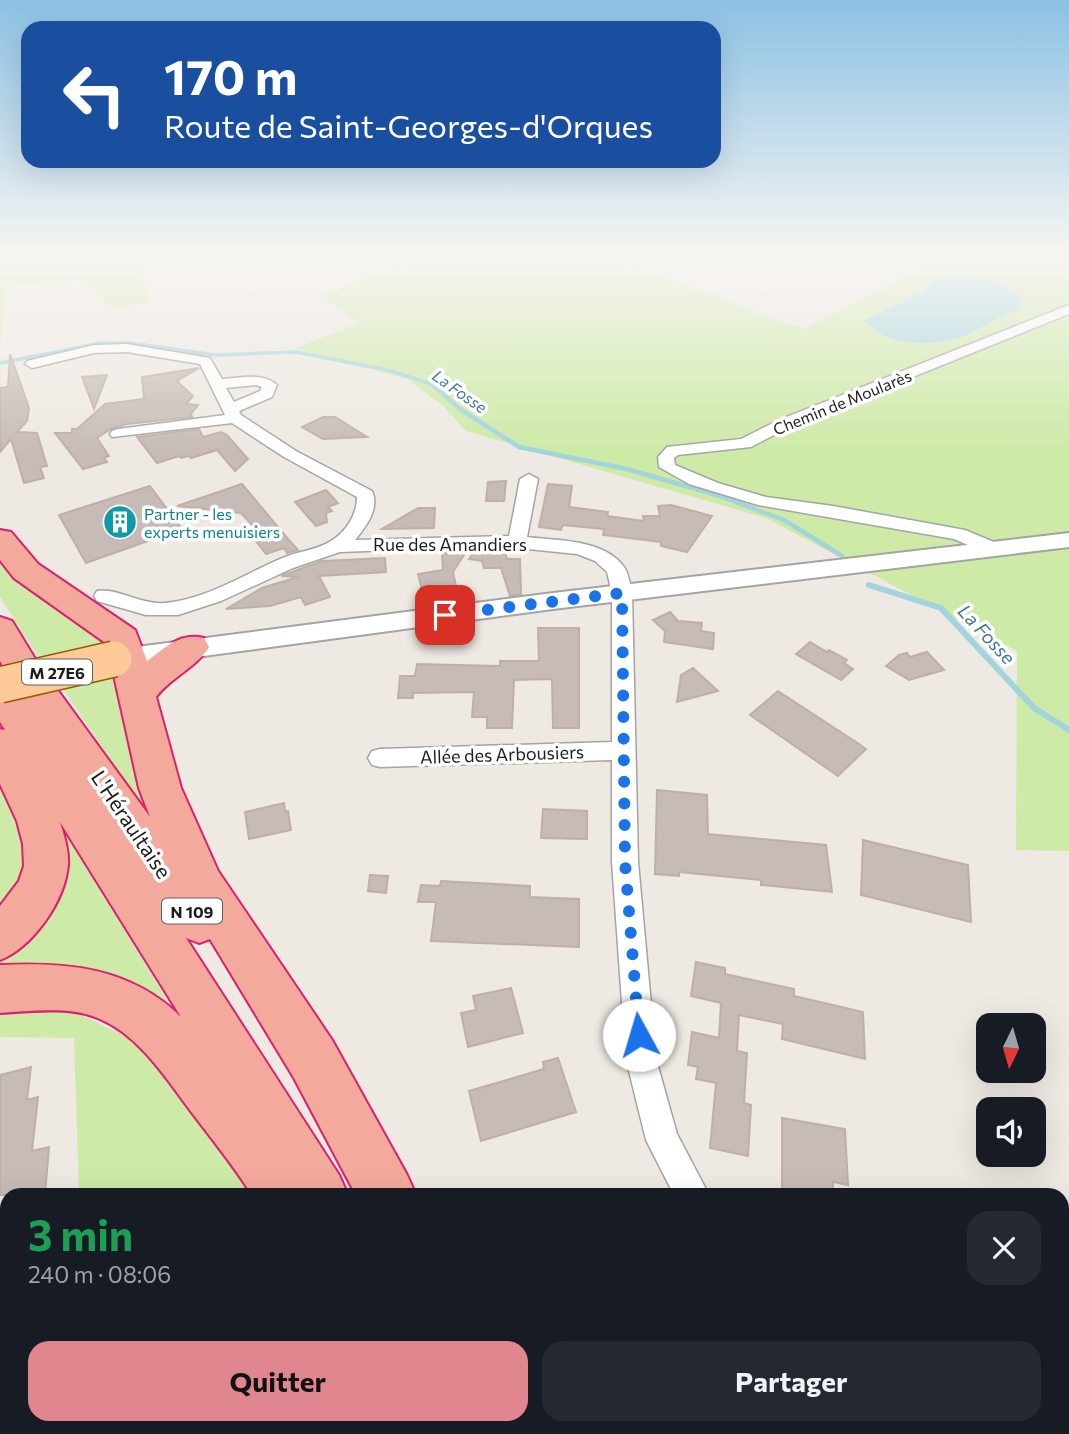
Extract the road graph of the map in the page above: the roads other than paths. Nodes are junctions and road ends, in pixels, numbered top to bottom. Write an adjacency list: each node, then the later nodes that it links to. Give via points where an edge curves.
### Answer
1 (1045, 319): 11 (street, Chemin de Moularès, via 785,424 752,442 673,450 666,457 667,467 680,475 731,491 795,508 837,511 961,534)
2 (32, 364): 3 (street, via 94,348 127,348 205,360)
3 (217, 384): 4 (street); 4 (street, via 257,381 270,385 267,394)
4 (233, 414): 5 (street); 10 (street, via 290,454 366,495 367,506 359,522)
5 (118, 434)
6 (529, 479): 9 (street)
7 (0, 539): 16 (highway, via 26,571 123,638)
8 (1069, 540): 11 (street)
9 (517, 542): 10 (street, Rue des Amandiers); 12 (street, Rue des Amandiers, via 580,549 602,557 615,570)
10 (337, 546): 13 (street, via 186,607 130,606)
11 (994, 549): 12 (street)
12 (622, 593): 15 (street); 19 (street)
13 (104, 596)
14 (0, 629): 25 (highway, L'Héraultaise / N 109, via 24,671 247,990)
15 (191, 648): 16 (highway, via 152,676)
16 (127, 671): 17 (main road, M 27E6, bridge); 26 (highway, via 160,788 202,885 313,1059)
17 (0, 687): 24 (highway, L'Héraultaise / N 109, via 34,748 195,993)
18 (0, 744): 21 (highway, via 42,827 48,850 34,901)
19 (624, 751): 20 (street, Allée des Arbousiers); 27 (street, via 627,914 641,1059 662,1140)
20 (380, 758)
21 (0, 938)
22 (0, 989): 23 (highway, via 84,990 112,998 148,1020 174,1046)
23 (281, 1188)
24 (315, 1188)
25 (376, 1188)
26 (383, 1188)
27 (688, 1188)

